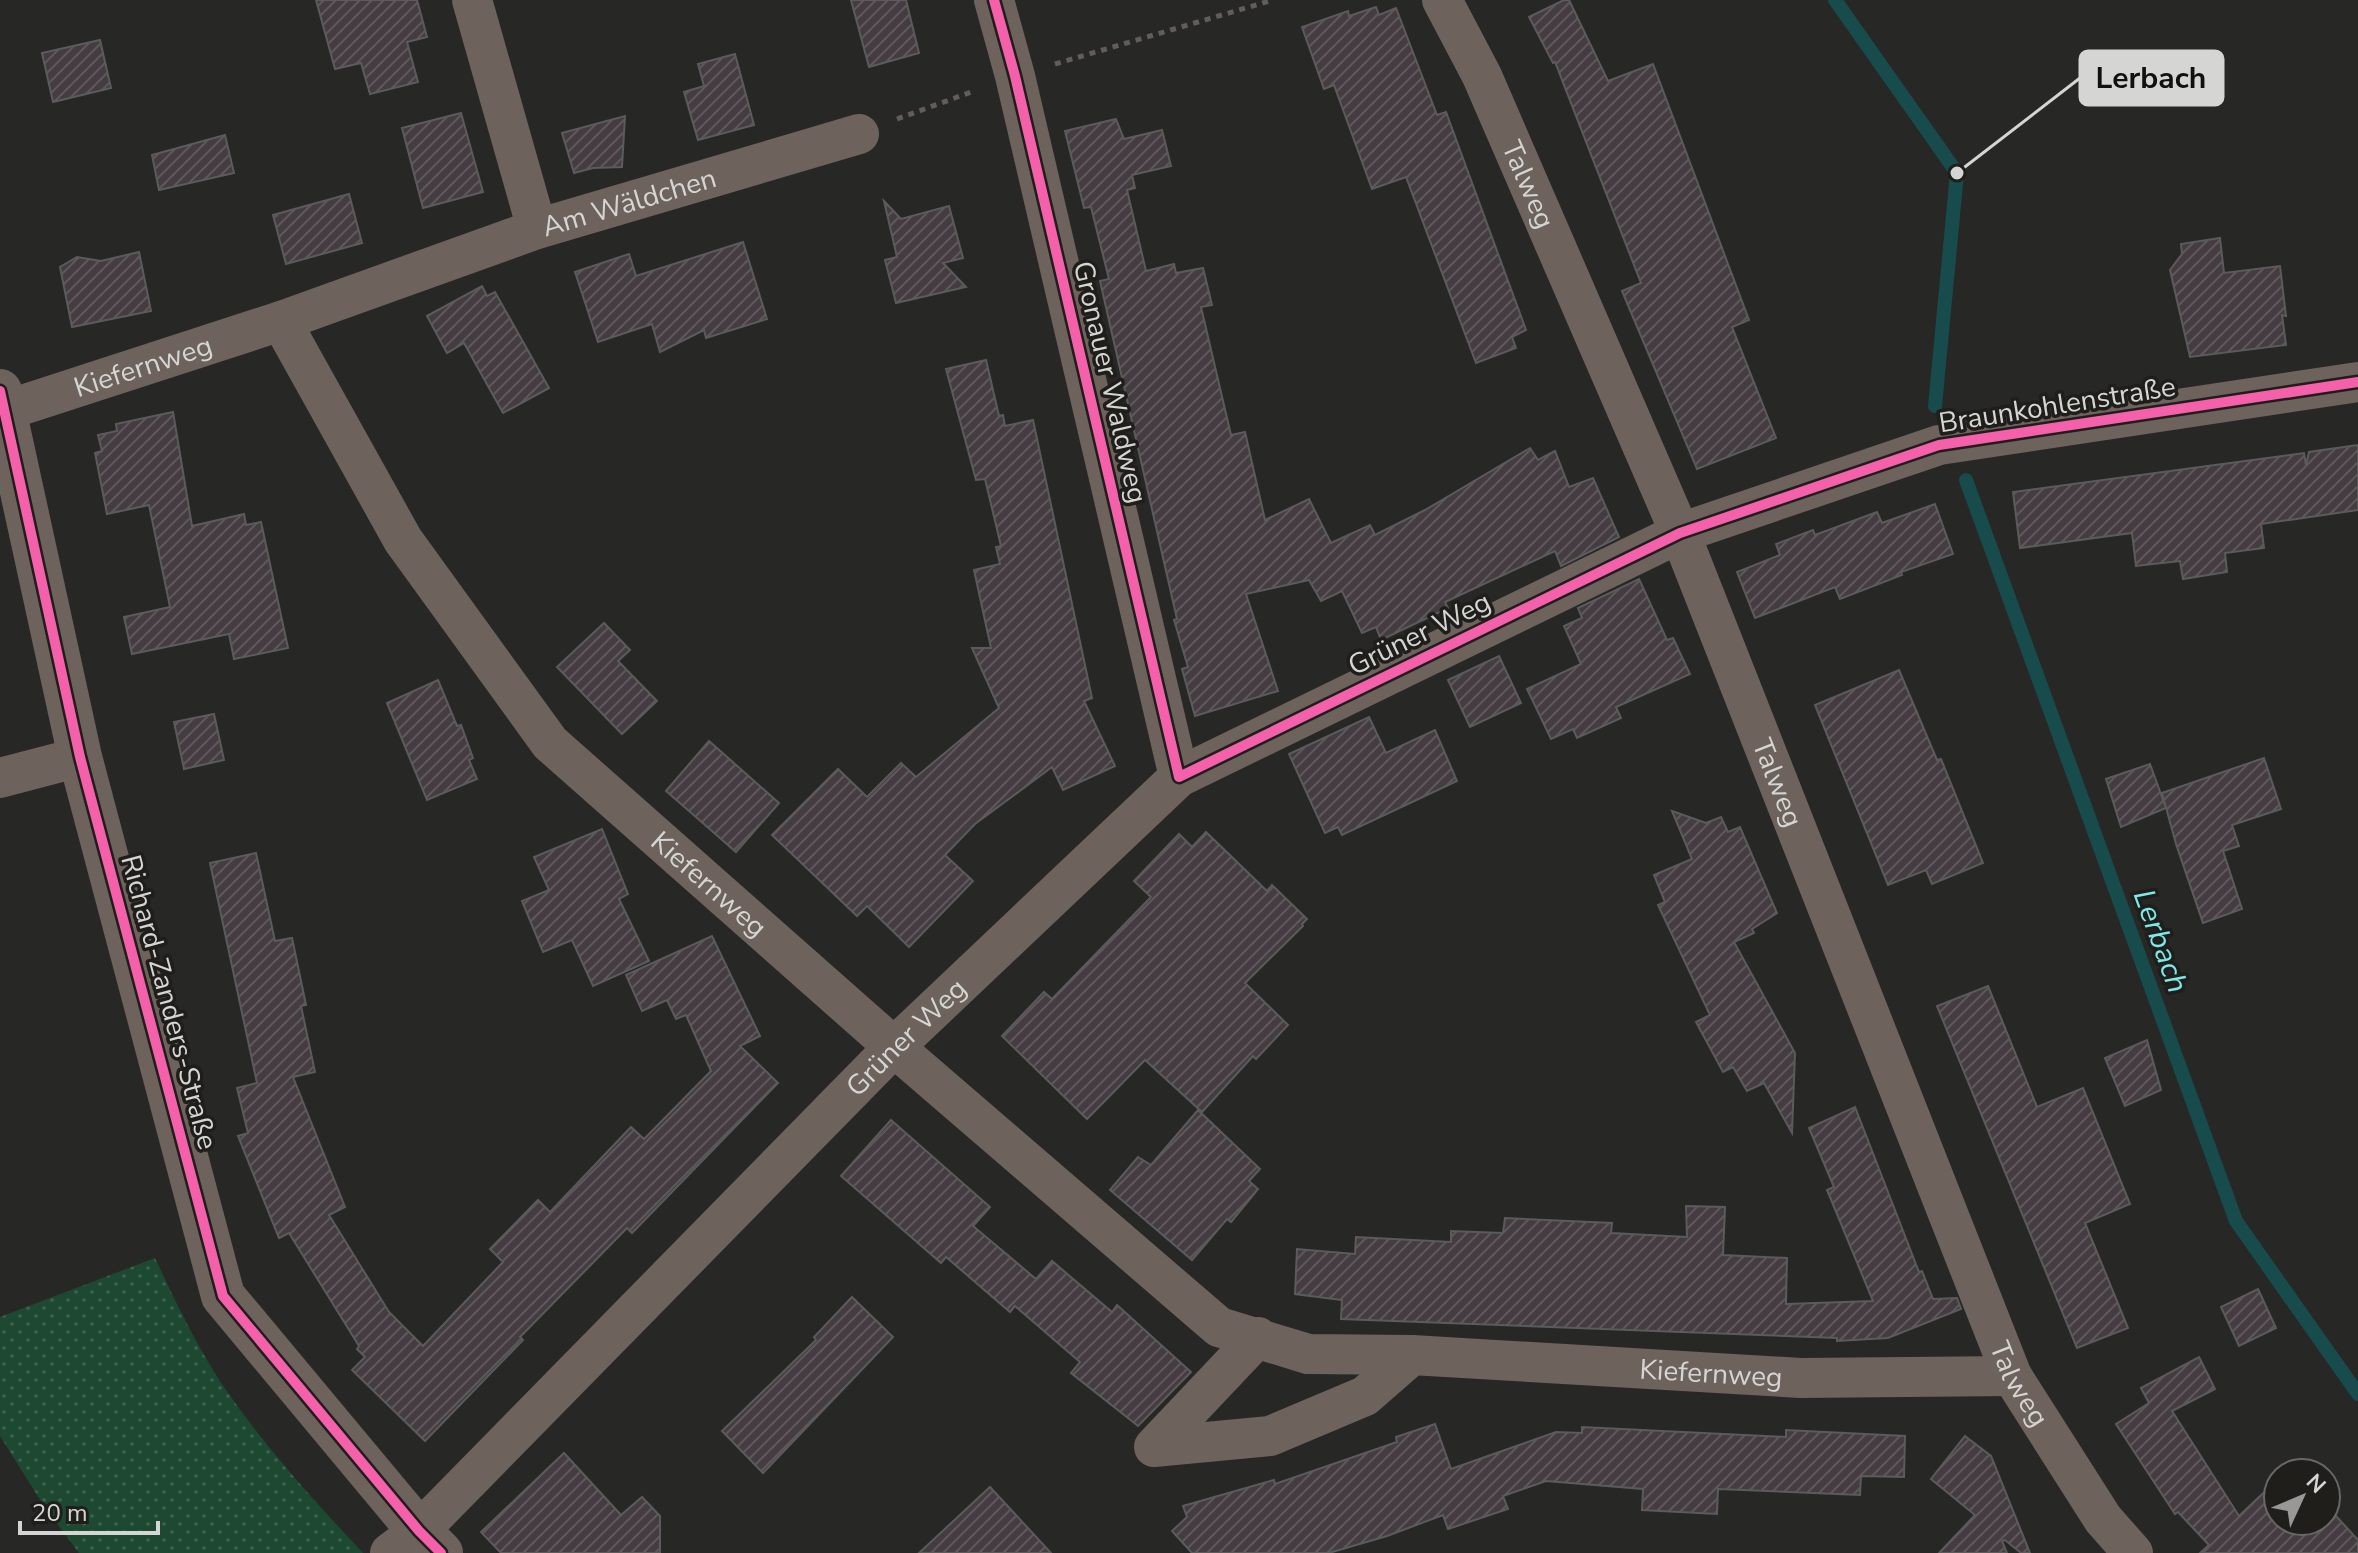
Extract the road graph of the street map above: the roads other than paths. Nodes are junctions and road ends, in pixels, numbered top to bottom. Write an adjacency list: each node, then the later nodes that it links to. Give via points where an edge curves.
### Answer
1 (472, 0): 5 (street, Am Wäldchen)
2 (994, 0): 11 (street, Gronauer Waldweg)
3 (1442, 0): 9 (street, Talweg, via 1482,76)
4 (859, 134): 5 (street, Am Wäldchen)
5 (537, 229): 6 (street, Kiefernweg)
6 (281, 321): 8 (street, Kiefernweg); 13 (street, Kiefernweg, via 403,540 550,743)
7 (2358, 382): 9 (street, Braunkohlenstraße, via 1939,445)
8 (2, 401): 10 (street, Richard-Zanders-Straße)
9 (1680, 533): 11 (street, Grüner Weg); 16 (street, Talweg)
10 (80, 757): 12 (street); 17 (street, Richard-Zanders-Straße, via 223,1296)
11 (1179, 777): 13 (street, Grüner Weg)
12 (0, 778)
13 (894, 1047): 14 (street, Kiefernweg, via 1219,1327); 17 (street, Grüner Weg)
14 (1258, 1337): 15 (street, Kiefernweg, via 1308,1354); 15 (street, via 1154,1447 1270,1436 1365,1396)
15 (1412, 1355): 16 (street, Kiefernweg, via 1801,1378)
16 (2012, 1376): 18 (street, Talweg, via 2103,1519)
17 (417, 1546)
18 (2133, 1553)

